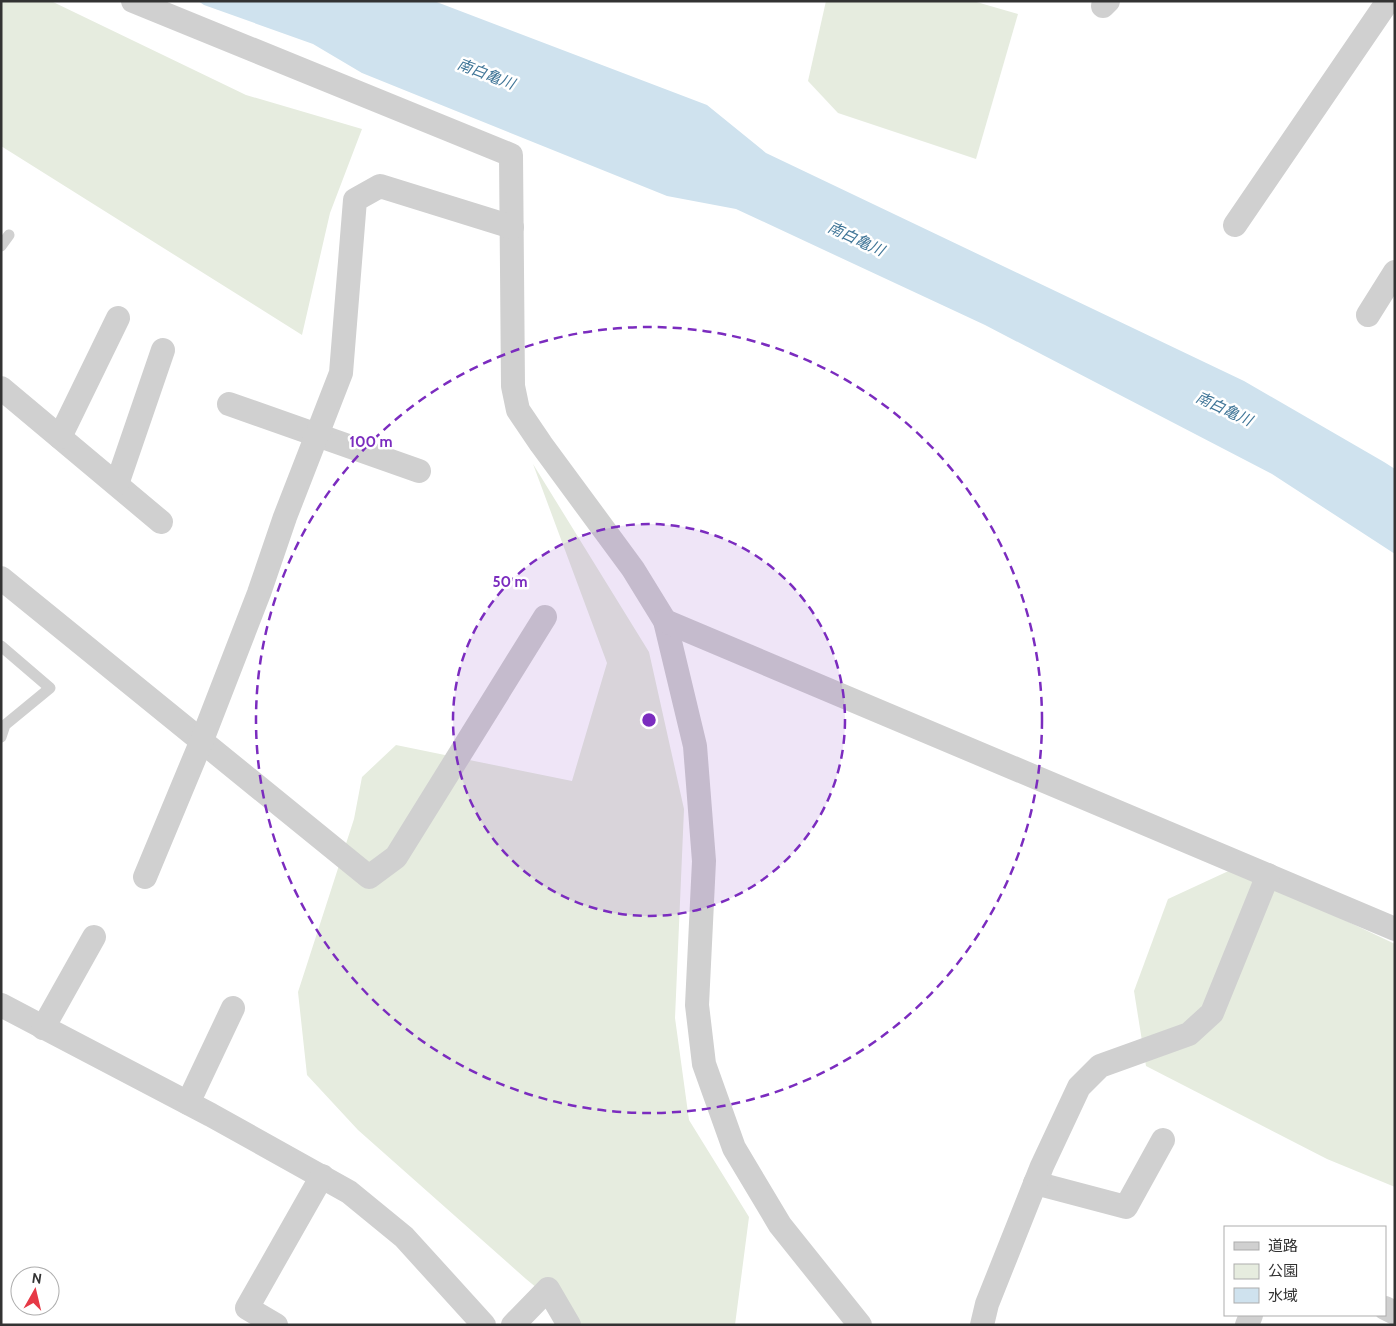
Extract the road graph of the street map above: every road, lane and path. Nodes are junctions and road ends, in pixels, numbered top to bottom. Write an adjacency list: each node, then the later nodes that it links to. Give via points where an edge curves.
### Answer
1 (133, 1): 4 (street, via 511,155)
2 (1388, 1): 3 (street)
3 (1235, 225)
4 (512, 227): 13 (street, via 380,186 355,200 341,373); 20 (street, via 513,386 518,410 633,569)
5 (10, 235): 6 (lane)
6 (1, 246)
7 (1395, 272): 8 (street)
8 (1368, 315)
9 (118, 318): 14 (street)
10 (163, 350): 16 (street)
11 (1, 388): 14 (street)
12 (229, 404): 13 (street)
13 (317, 435): 15 (street); 23 (street)
14 (60, 437): 16 (street)
15 (419, 472)
16 (117, 484): 17 (street)
17 (161, 522)
18 (1, 578): 23 (street)
19 (545, 617): 23 (street, via 396,857 369,877)
20 (665, 621): 24 (street); 39 (street, via 695,756 704,861 697,1005 704,1064 734,1148 780,1225)
21 (1, 646): 22 (lane, via 50,688 5,725)
22 (1, 737)
23 (202, 740): 25 (street)
24 (1268, 875): 26 (street); 34 (street, via 1212,1014 1189,1034 1100,1066 1079,1087)
25 (144, 877)
26 (1395, 929)
27 (94, 937): 30 (street)
28 (233, 1008): 31 (street)
29 (2, 1010): 30 (street)
30 (43, 1028): 31 (street)
31 (188, 1103): 33 (street)
32 (1163, 1140): 34 (street, via 1126,1207)
33 (322, 1176): 35 (street, via 247,1308); 36 (street, via 349,1192 404,1237)
34 (1035, 1183): 40 (street, via 986,1304)
35 (276, 1325)
36 (484, 1325)
37 (513, 1325): 38 (street, via 548,1289)
38 (569, 1325)
39 (860, 1325)
40 (982, 1325)

